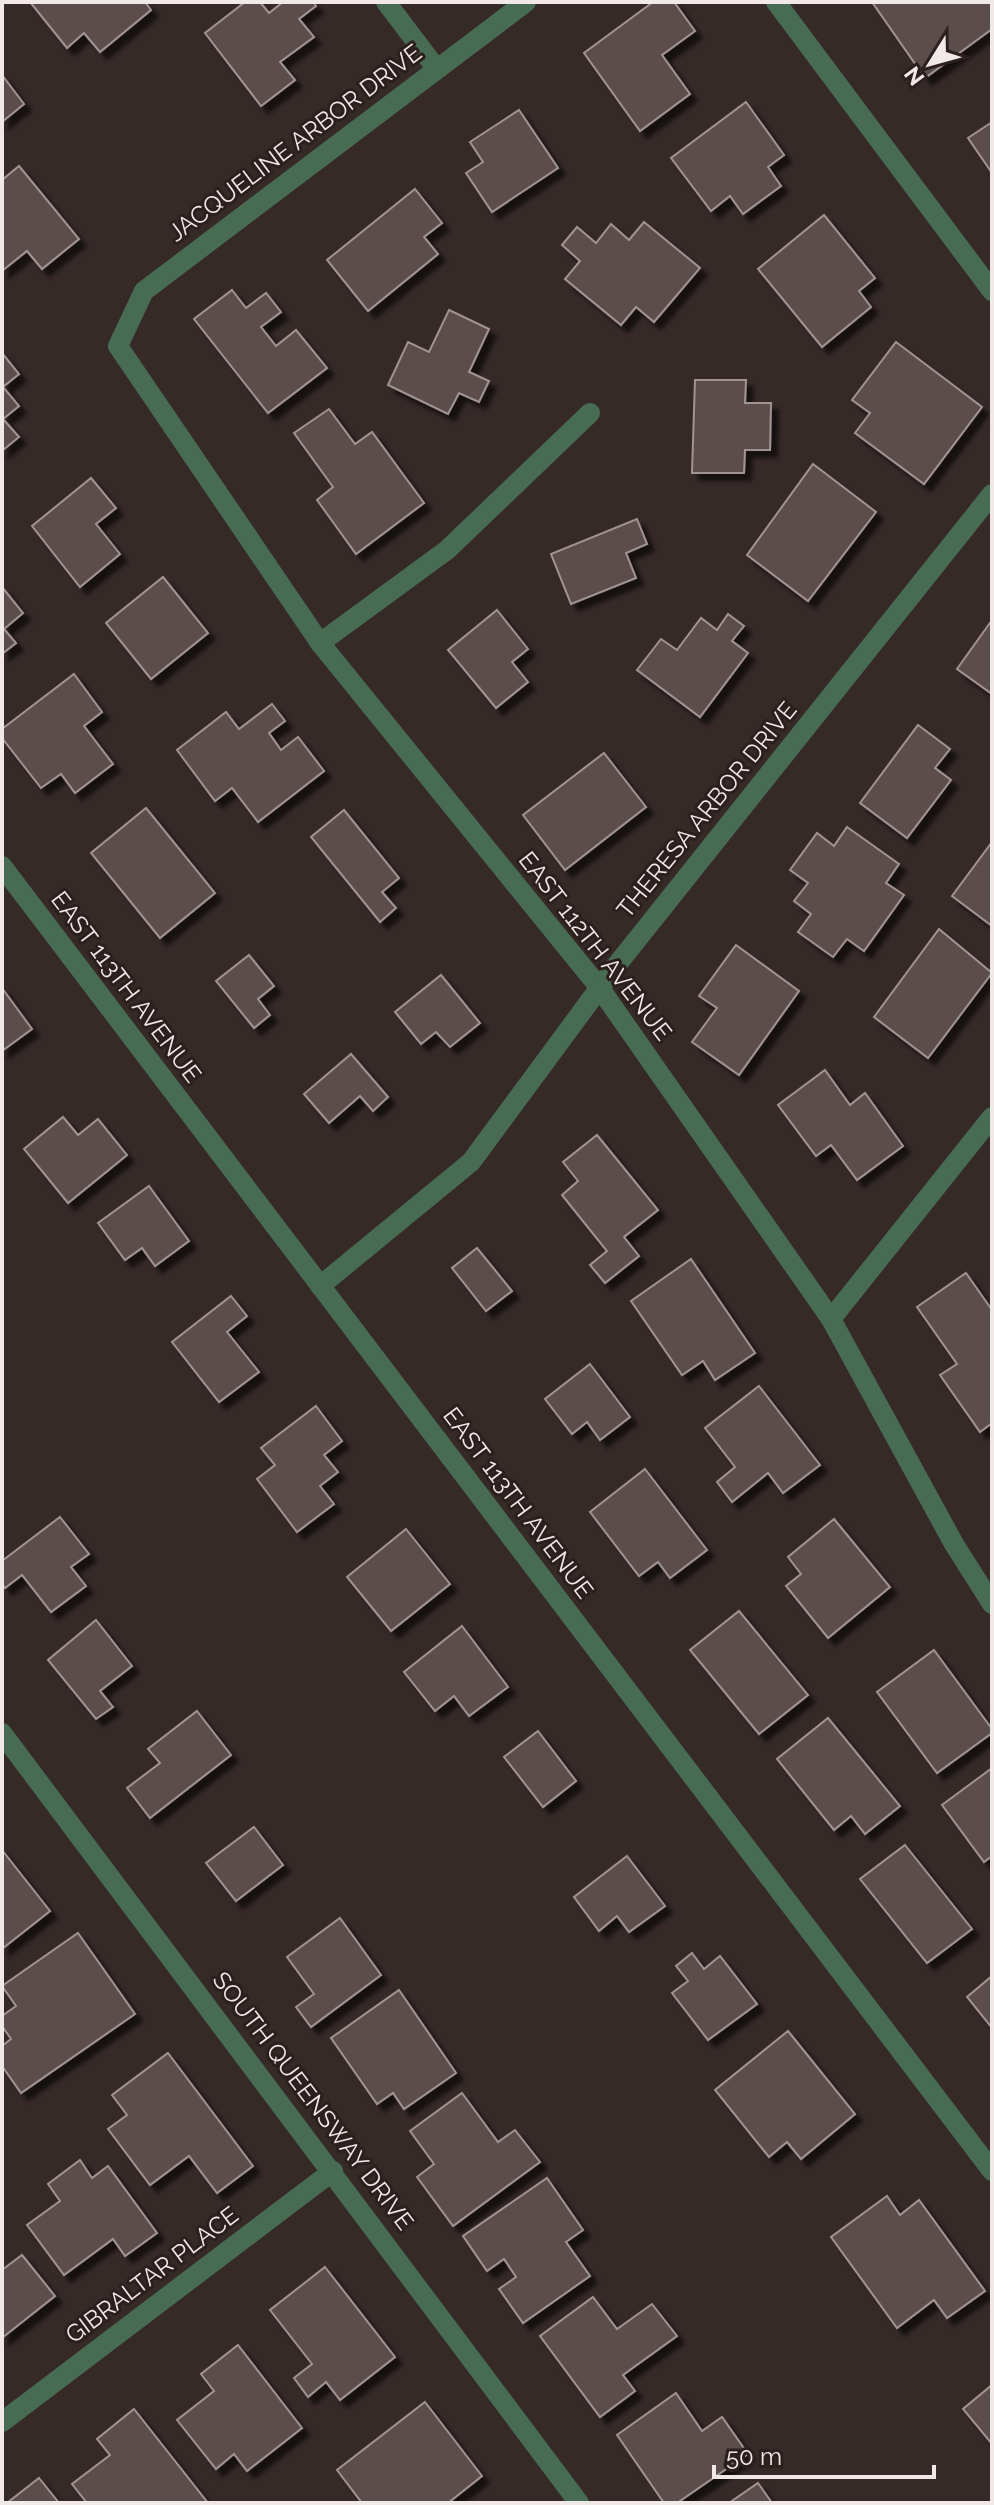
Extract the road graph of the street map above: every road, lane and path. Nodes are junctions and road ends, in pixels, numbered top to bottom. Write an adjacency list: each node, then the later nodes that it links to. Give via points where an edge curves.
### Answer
1 (386, 2): 4 (street)
2 (526, 2): 4 (street, JACQUELINE ARBOR DRIVE)
3 (776, 2): 5 (street)
4 (436, 68): 6 (street, JACQUELINE ARBOR DRIVE, via 144,291)
5 (992, 291)
6 (118, 346): 9 (street, EAST 112TH AVENUE)
7 (590, 413): 9 (street, via 447,550)
8 (992, 494): 11 (street, THERESA ARBOR DRIVE)
9 (320, 643): 11 (street, EAST 112TH AVENUE)
10 (2, 866): 13 (street, EAST 113TH AVENUE)
11 (599, 987): 13 (street, THERESA ARBOR DRIVE, via 471,1162); 14 (street, EAST 112TH AVENUE)
12 (992, 1117): 14 (street)
13 (320, 1286): 18 (street, EAST 113TH AVENUE)
14 (831, 1319): 15 (street, EAST 112TH AVENUE)
15 (992, 1604)
16 (2, 1733): 17 (street, SOUTH QUEENSWAY DRIVE)
17 (333, 2171): 19 (street, GIBRALTAR PLACE); 20 (street, SOUTH QUEENSWAY DRIVE)
18 (992, 2171)
19 (2, 2422)
20 (579, 2503)

